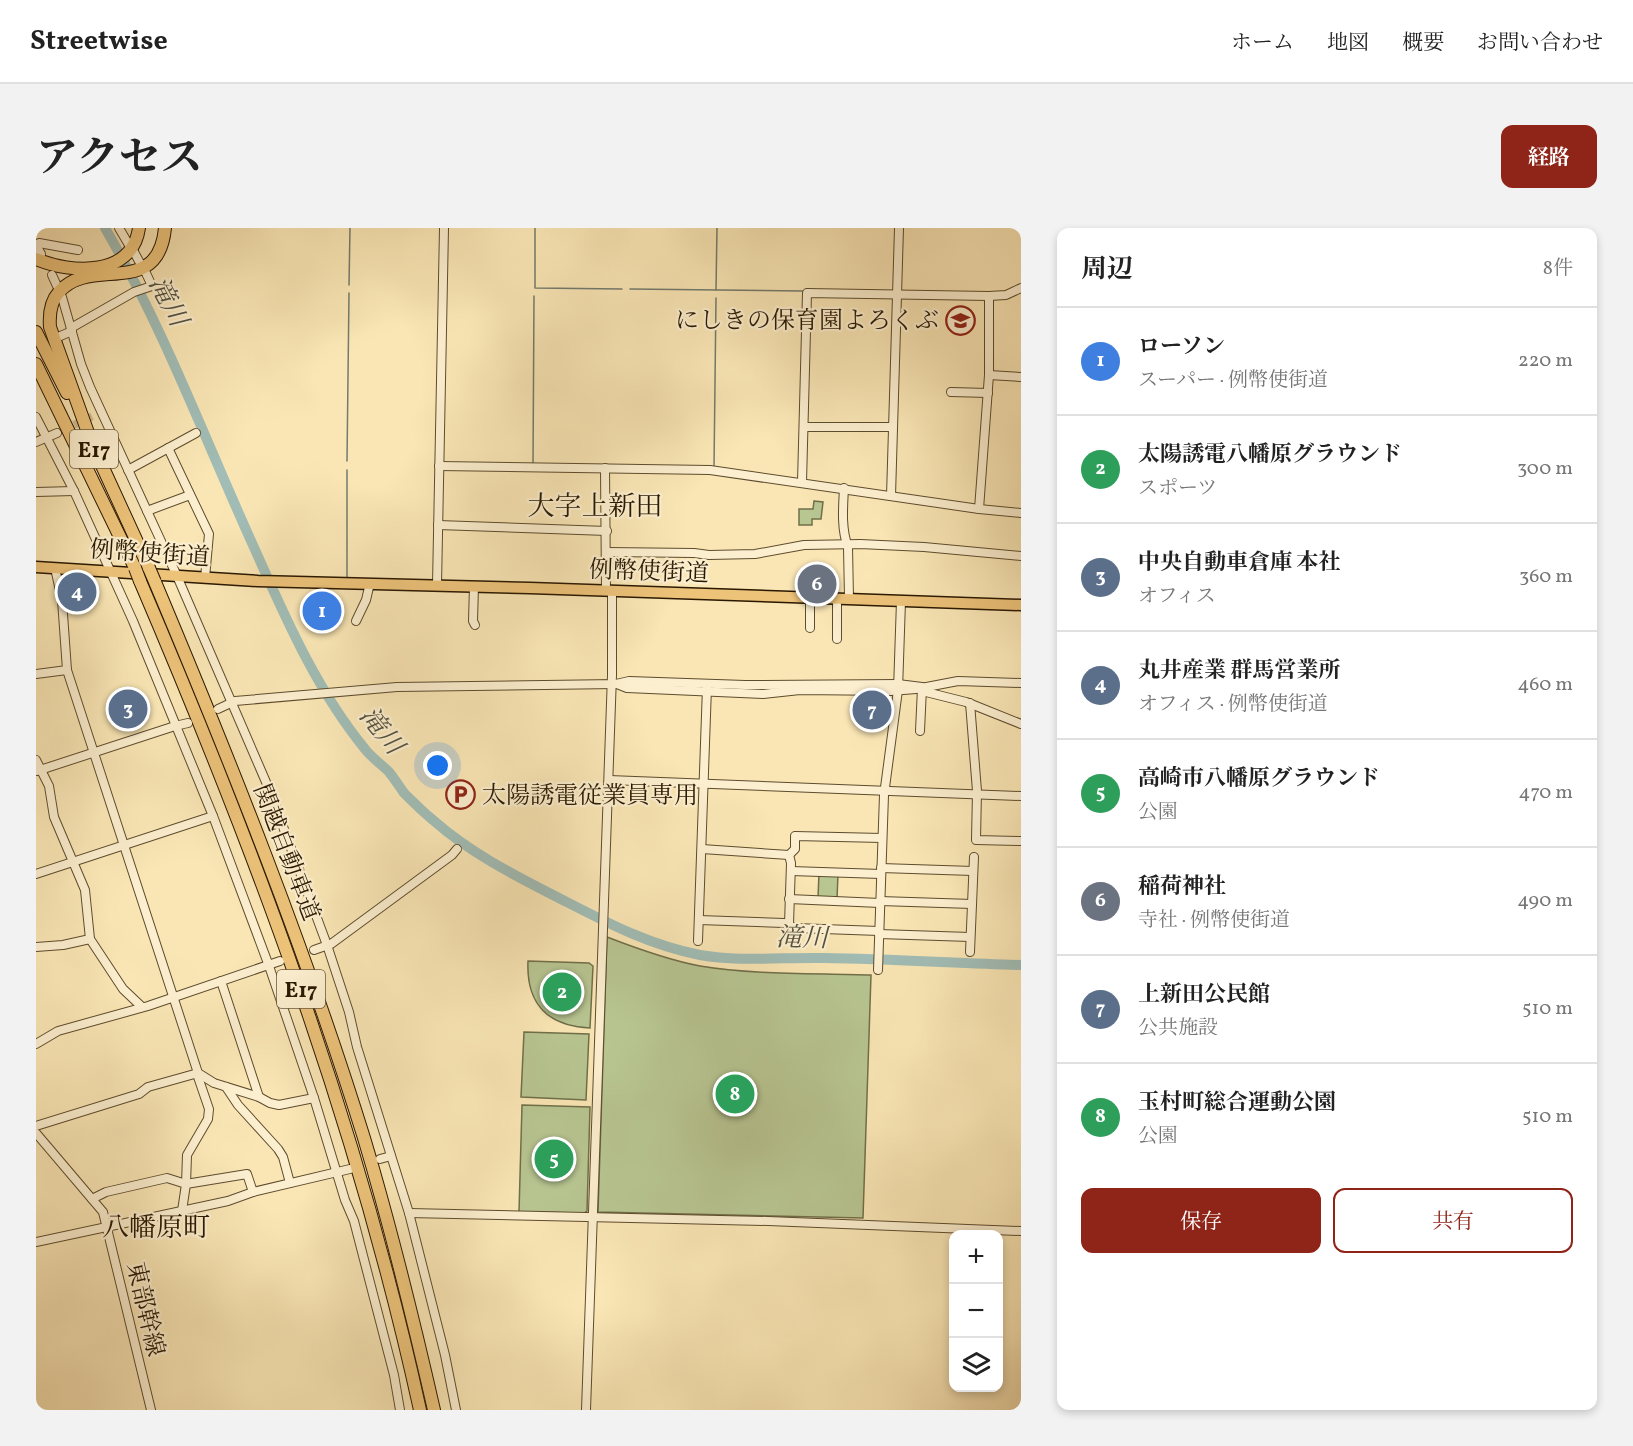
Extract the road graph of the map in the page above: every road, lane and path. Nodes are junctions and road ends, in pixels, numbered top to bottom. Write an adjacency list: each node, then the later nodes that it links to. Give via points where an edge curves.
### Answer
1 (119, 228): 6 (street)
2 (139, 228): 6 (highway)
3 (165, 228): 9 (highway, via 159,251)
4 (444, 228): 34 (street)
5 (899, 228): 14 (street)
6 (131, 249): 9 (street); 10 (highway)
7 (78, 250): 8 (street, via 39,243)
8 (37, 251): 10 (highway, via 50,264)
9 (143, 267): 10 (highway); 17 (street, via 152,286 134,292)
10 (116, 270): 31 (highway, via 71,282 56,295 50,310 52,334)
11 (52, 275): 12 (street)
12 (57, 286)
13 (1021, 289): 15 (street)
14 (897, 295): 15 (street); 26 (street, via 807,293); 27 (street)
15 (989, 296): 21 (street)
16 (62, 297): 17 (street)
17 (72, 329): 19 (street); 36 (street, via 97,414)
18 (36, 332): 31 (highway, 関越自動車道 / E17)
19 (58, 337)
20 (36, 364): 146 (highway, 関越自動車道 / E17, bridge, via 135,568 267,894 369,1204)
21 (989, 375): 22 (street); 24 (street)
22 (1021, 377)
23 (951, 392): 24 (street)
24 (988, 393): 43 (street)
25 (36, 417): 30 (street)
26 (804, 427): 27 (street); 37 (street)
27 (893, 427): 42 (street)
28 (57, 433): 30 (street)
29 (196, 433): 33 (street)
30 (48, 437): 32 (street); 40 (street)
31 (91, 441): 147 (highway, 関越自動車道 / E17, bridge, via 155,582 250,814 316,992 383,1203)
32 (36, 442)
33 (168, 448): 36 (street); 41 (street)
34 (439, 466): 35 (street); 46 (street)
35 (605, 468): 37 (street, via 710,470); 47 (street)
36 (128, 470): 44 (street)
37 (802, 482): 38 (street)
38 (844, 488): 42 (street); 48 (street)
39 (36, 492): 40 (street)
40 (74, 492): 53 (street)
41 (190, 495): 44 (street); 55 (street, via 209,534)
42 (891, 496): 43 (street)
43 (979, 509): 45 (street)
44 (147, 511): 54 (street)
45 (1021, 513)
46 (438, 525): 47 (street); 57 (street)
47 (607, 531): 49 (street)
48 (847, 544): 49 (street, via 792,546 753,554); 50 (street); 62 (street)
49 (607, 552): 59 (street)
50 (1021, 556)
51 (36, 567): 52 (main road, 例幣使街道)
52 (55, 568): 53 (main road, 例幣使街道); 69 (street, via 62,600)
53 (110, 572): 54 (main road, 例幣使街道); 81 (street)
54 (177, 576): 55 (main road, 例幣使街道); 76 (street)
55 (205, 578): 56 (main road, 例幣使街道)
56 (370, 583): 57 (main road, 例幣使街道); 65 (street)
57 (437, 585): 58 (main road, 例幣使街道)
58 (474, 586): 59 (main road, 例幣使街道); 66 (street)
59 (609, 591): 60 (main road, 例幣使街道); 72 (street)
60 (810, 597): 61 (main road, 例幣使街道); 67 (street)
61 (837, 598): 62 (main road, 例幣使街道); 68 (street)
62 (849, 599): 63 (main road, 例幣使街道)
63 (901, 601): 64 (main road, 例幣使街道); 73 (street)
64 (1021, 605)
65 (356, 621)
66 (475, 625)
67 (810, 628)
68 (837, 639)
69 (67, 670): 70 (street); 83 (street)
70 (36, 674)
71 (1021, 683): 75 (street, via 969,680)
72 (614, 684): 74 (street, via 627,688); 76 (street, via 397,687); 86 (street)
73 (898, 687): 74 (street, via 763,694); 75 (street); 88 (street)
74 (707, 688): 87 (street)
75 (922, 689): 77 (street); 82 (street)
76 (231, 703): 78 (street); 113 (street, via 269,789)
77 (970, 703): 80 (street); 89 (street)
78 (218, 709)
79 (188, 723): 81 (street)
80 (1021, 724)
81 (176, 726): 83 (street); 91 (street)
82 (920, 731)
83 (93, 752): 85 (street); 94 (street)
84 (36, 760): 85 (street)
85 (38, 771): 99 (street, via 49,786 54,817)
86 (609, 780): 87 (street); 140 (street)
87 (704, 784): 88 (street); 96 (street)
88 (885, 790): 89 (street); 92 (street)
89 (977, 794): 90 (street); 93 (street, via 976,840)
90 (1021, 796)
91 (213, 816): 94 (street); 118 (street)
92 (882, 838): 97 (street, via 795,836 795,849); 101 (street)
93 (1021, 841)
94 (124, 845): 99 (street); 121 (street)
95 (457, 849): 113 (street)
96 (702, 849): 97 (street); 107 (street)
97 (789, 855): 100 (street)
98 (974, 857): 102 (street)
99 (72, 863): 103 (street); 111 (street, via 87,898)
100 (791, 870): 101 (street); 104 (street)
101 (881, 871): 102 (street); 105 (street)
102 (973, 871): 106 (street)
103 (36, 874)
104 (789, 899): 105 (street); 108 (street)
105 (880, 902): 106 (street); 109 (street)
106 (972, 904): 110 (street)
107 (699, 920): 108 (street); 112 (street)
108 (789, 924): 109 (street, via 795,928)
109 (879, 933): 110 (street); 119 (street)
110 (970, 937): 116 (street)
111 (90, 939): 114 (street); 122 (street, via 123,989)
112 (698, 941)
113 (327, 945): 115 (street); 130 (street)
114 (36, 947)
115 (314, 950)
116 (970, 952)
117 (280, 962): 118 (street)
118 (269, 966): 120 (street); 127 (street)
119 (878, 969)
120 (221, 981): 121 (street); 126 (street)
121 (174, 997): 122 (street); 124 (street)
122 (142, 1008): 123 (street, via 58,1031)
123 (36, 1044)
124 (197, 1073): 125 (street); 128 (street); 135 (street, via 209,1108 208,1119 187,1155)
125 (226, 1087): 126 (street); 134 (street, via 278,1149)
126 (259, 1097): 127 (street, via 279,1105)
127 (314, 1098): 133 (street)
128 (36, 1126)
129 (36, 1133): 137 (street, 東部幹線)
130 (391, 1156): 131 (street); 139 (street)
131 (380, 1159)
132 (350, 1169): 133 (street)
133 (337, 1172): 134 (street); 145 (street, via 369,1274)
134 (290, 1183): 136 (street)
135 (186, 1184): 136 (street, via 247,1174); 137 (street, via 167,1178); 138 (street)
136 (253, 1192): 138 (street)
137 (92, 1199): 141 (street, 東部幹線, via 101,1208)
138 (182, 1212): 141 (street)
139 (409, 1213): 140 (street); 148 (street)
140 (592, 1216): 142 (street); 149 (street)
141 (106, 1226): 143 (street); 144 (street, 東部幹線)
142 (1021, 1231)
143 (36, 1242)
144 (151, 1410)
145 (400, 1410)
146 (420, 1410)
147 (434, 1410)
148 (456, 1410)
149 (586, 1410)

